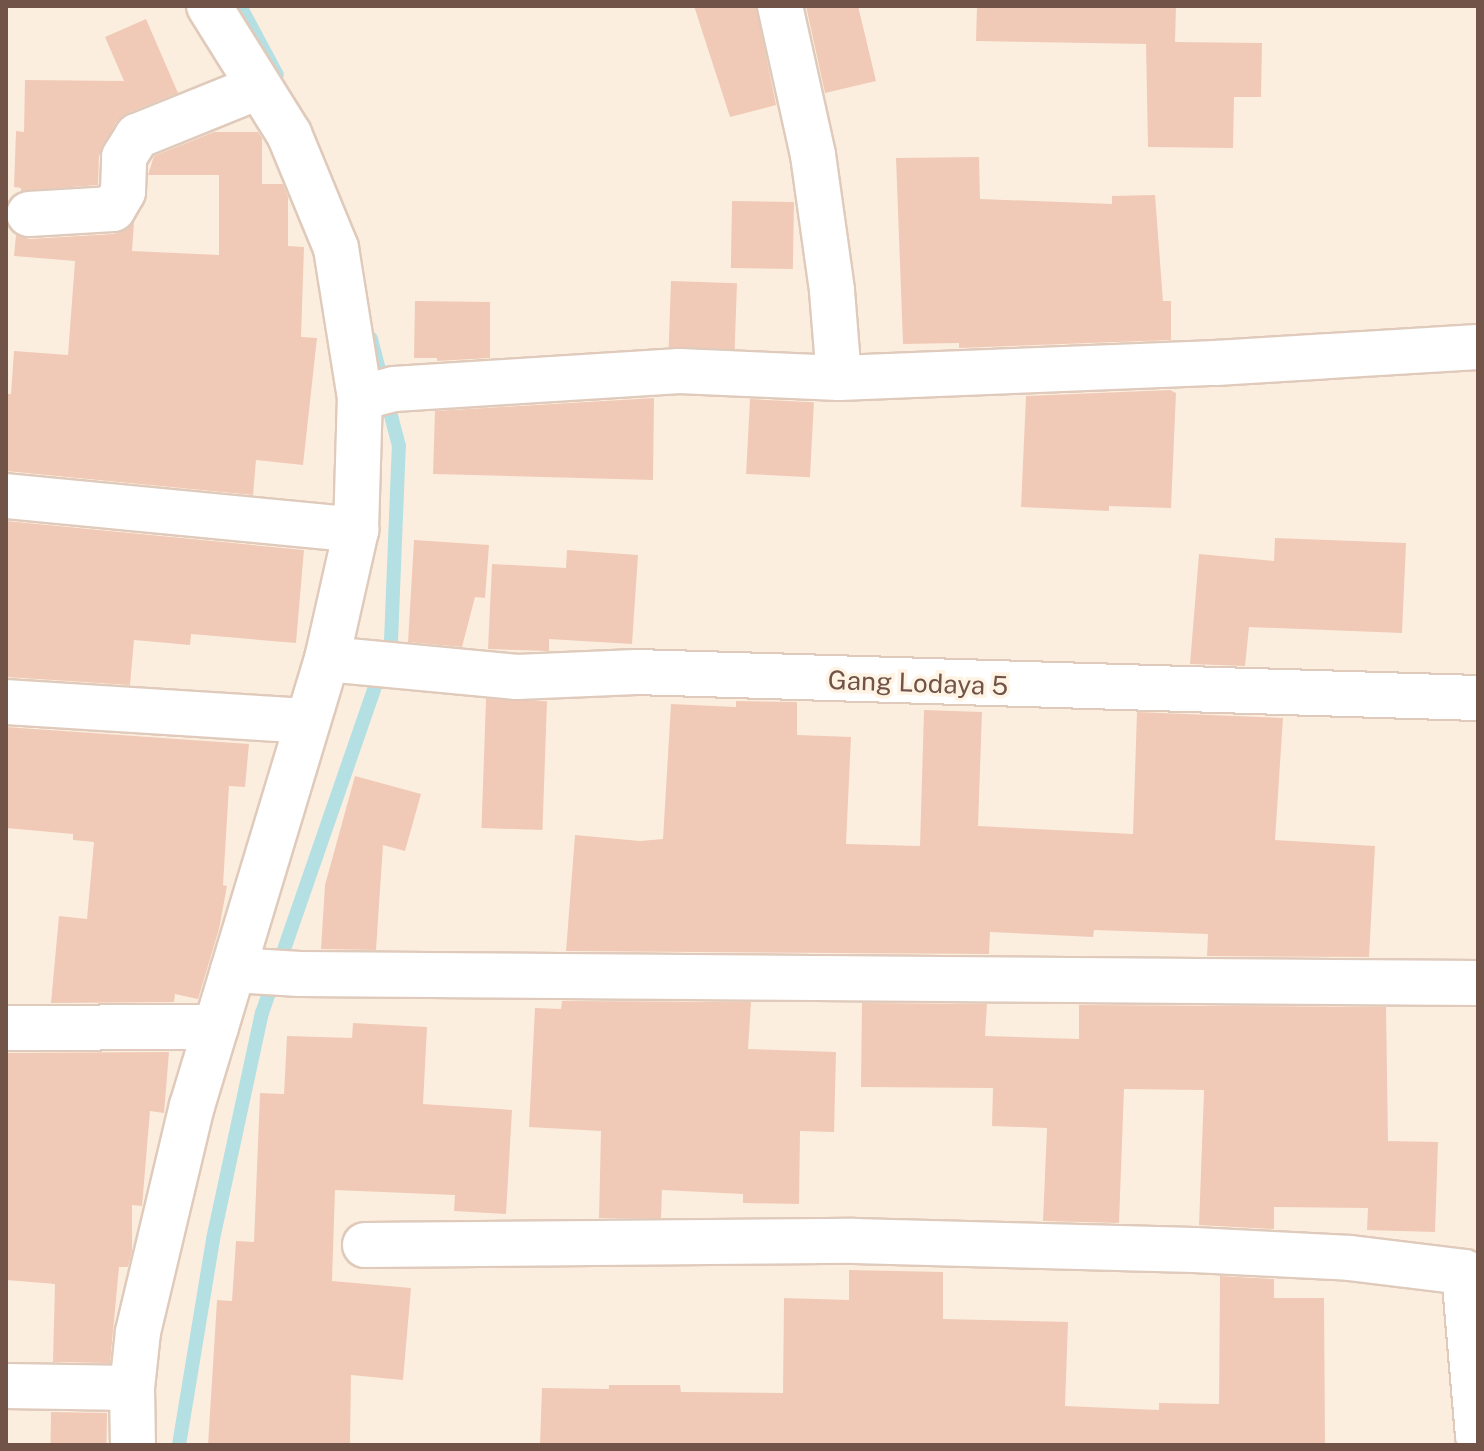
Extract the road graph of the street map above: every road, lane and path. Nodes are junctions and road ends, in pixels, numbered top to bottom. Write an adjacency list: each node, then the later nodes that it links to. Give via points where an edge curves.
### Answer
1 (209, 6): 3 (street)
2 (780, 6): 6 (street, via 813,155)
3 (258, 87): 4 (street, via 137,136 124,157 123,192 113,209); 7 (street, via 289,134 336,248)
4 (29, 214)
5 (1478, 347): 6 (street)
6 (839, 378): 7 (street, via 679,371)
7 (375, 393): 9 (street)
8 (6, 496): 9 (street)
9 (356, 530): 10 (street)
10 (343, 661): 11 (street, Gang Lodaya 5, via 517,677 636,672); 13 (street)
11 (1478, 698)
12 (6, 702): 13 (street)
13 (307, 721): 14 (street)
14 (242, 971): 15 (street); 16 (street)
15 (1478, 983)
16 (216, 1027): 17 (street); 21 (street, via 138,1332)
17 (6, 1028)
18 (365, 1245): 19 (street, via 854,1241 1194,1250 1350,1258)
19 (1471, 1272): 22 (street)
20 (6, 1386): 21 (street)
21 (132, 1388): 23 (street)
22 (1478, 1435)
23 (133, 1445)

